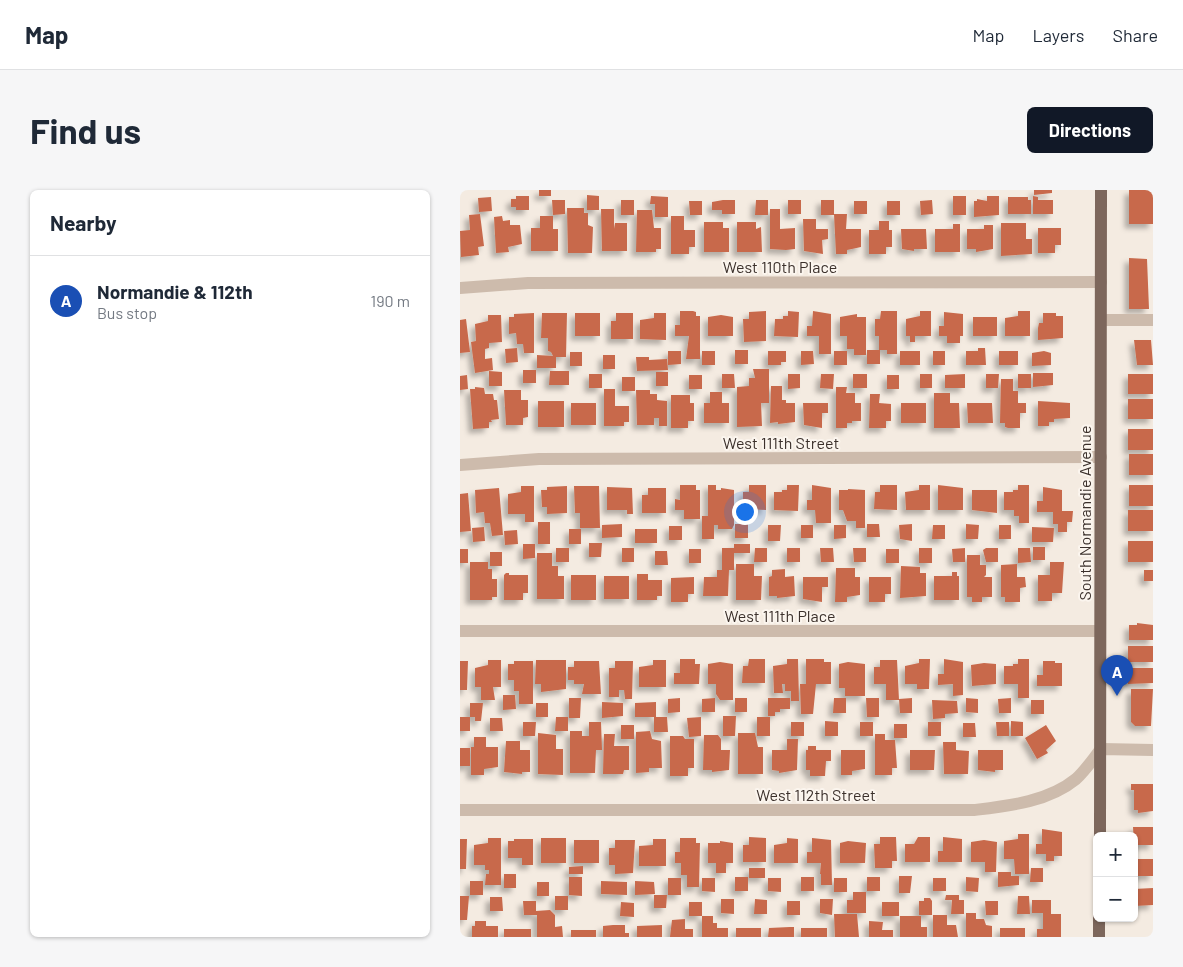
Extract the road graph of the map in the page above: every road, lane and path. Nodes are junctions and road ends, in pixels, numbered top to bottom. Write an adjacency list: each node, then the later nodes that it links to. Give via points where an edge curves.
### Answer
1 (1101, 190): 2 (main road, South Normandie Avenue)
2 (1101, 282): 3 (street, West 110th Place, via 538,283); 4 (main road, South Normandie Avenue)
3 (460, 288)
4 (1101, 320): 5 (street); 6 (main road, South Normandie Avenue)
5 (1153, 320)
6 (1101, 458): 7 (street, West 111th Street, via 538,459); 9 (main road, South Normandie Avenue)
7 (460, 465)
8 (460, 631): 9 (street, West 111th Place)
9 (1100, 631): 10 (main road, South Normandie Avenue)
10 (1101, 749): 11 (street); 12 (street, West 112th Street, via 1076,779 1057,790 1009,806 974,810); 13 (main road, South Normandie Avenue)
11 (1153, 750)
12 (460, 810)
13 (1100, 832)
14 (1099, 922): 15 (main road)
15 (1099, 937)

